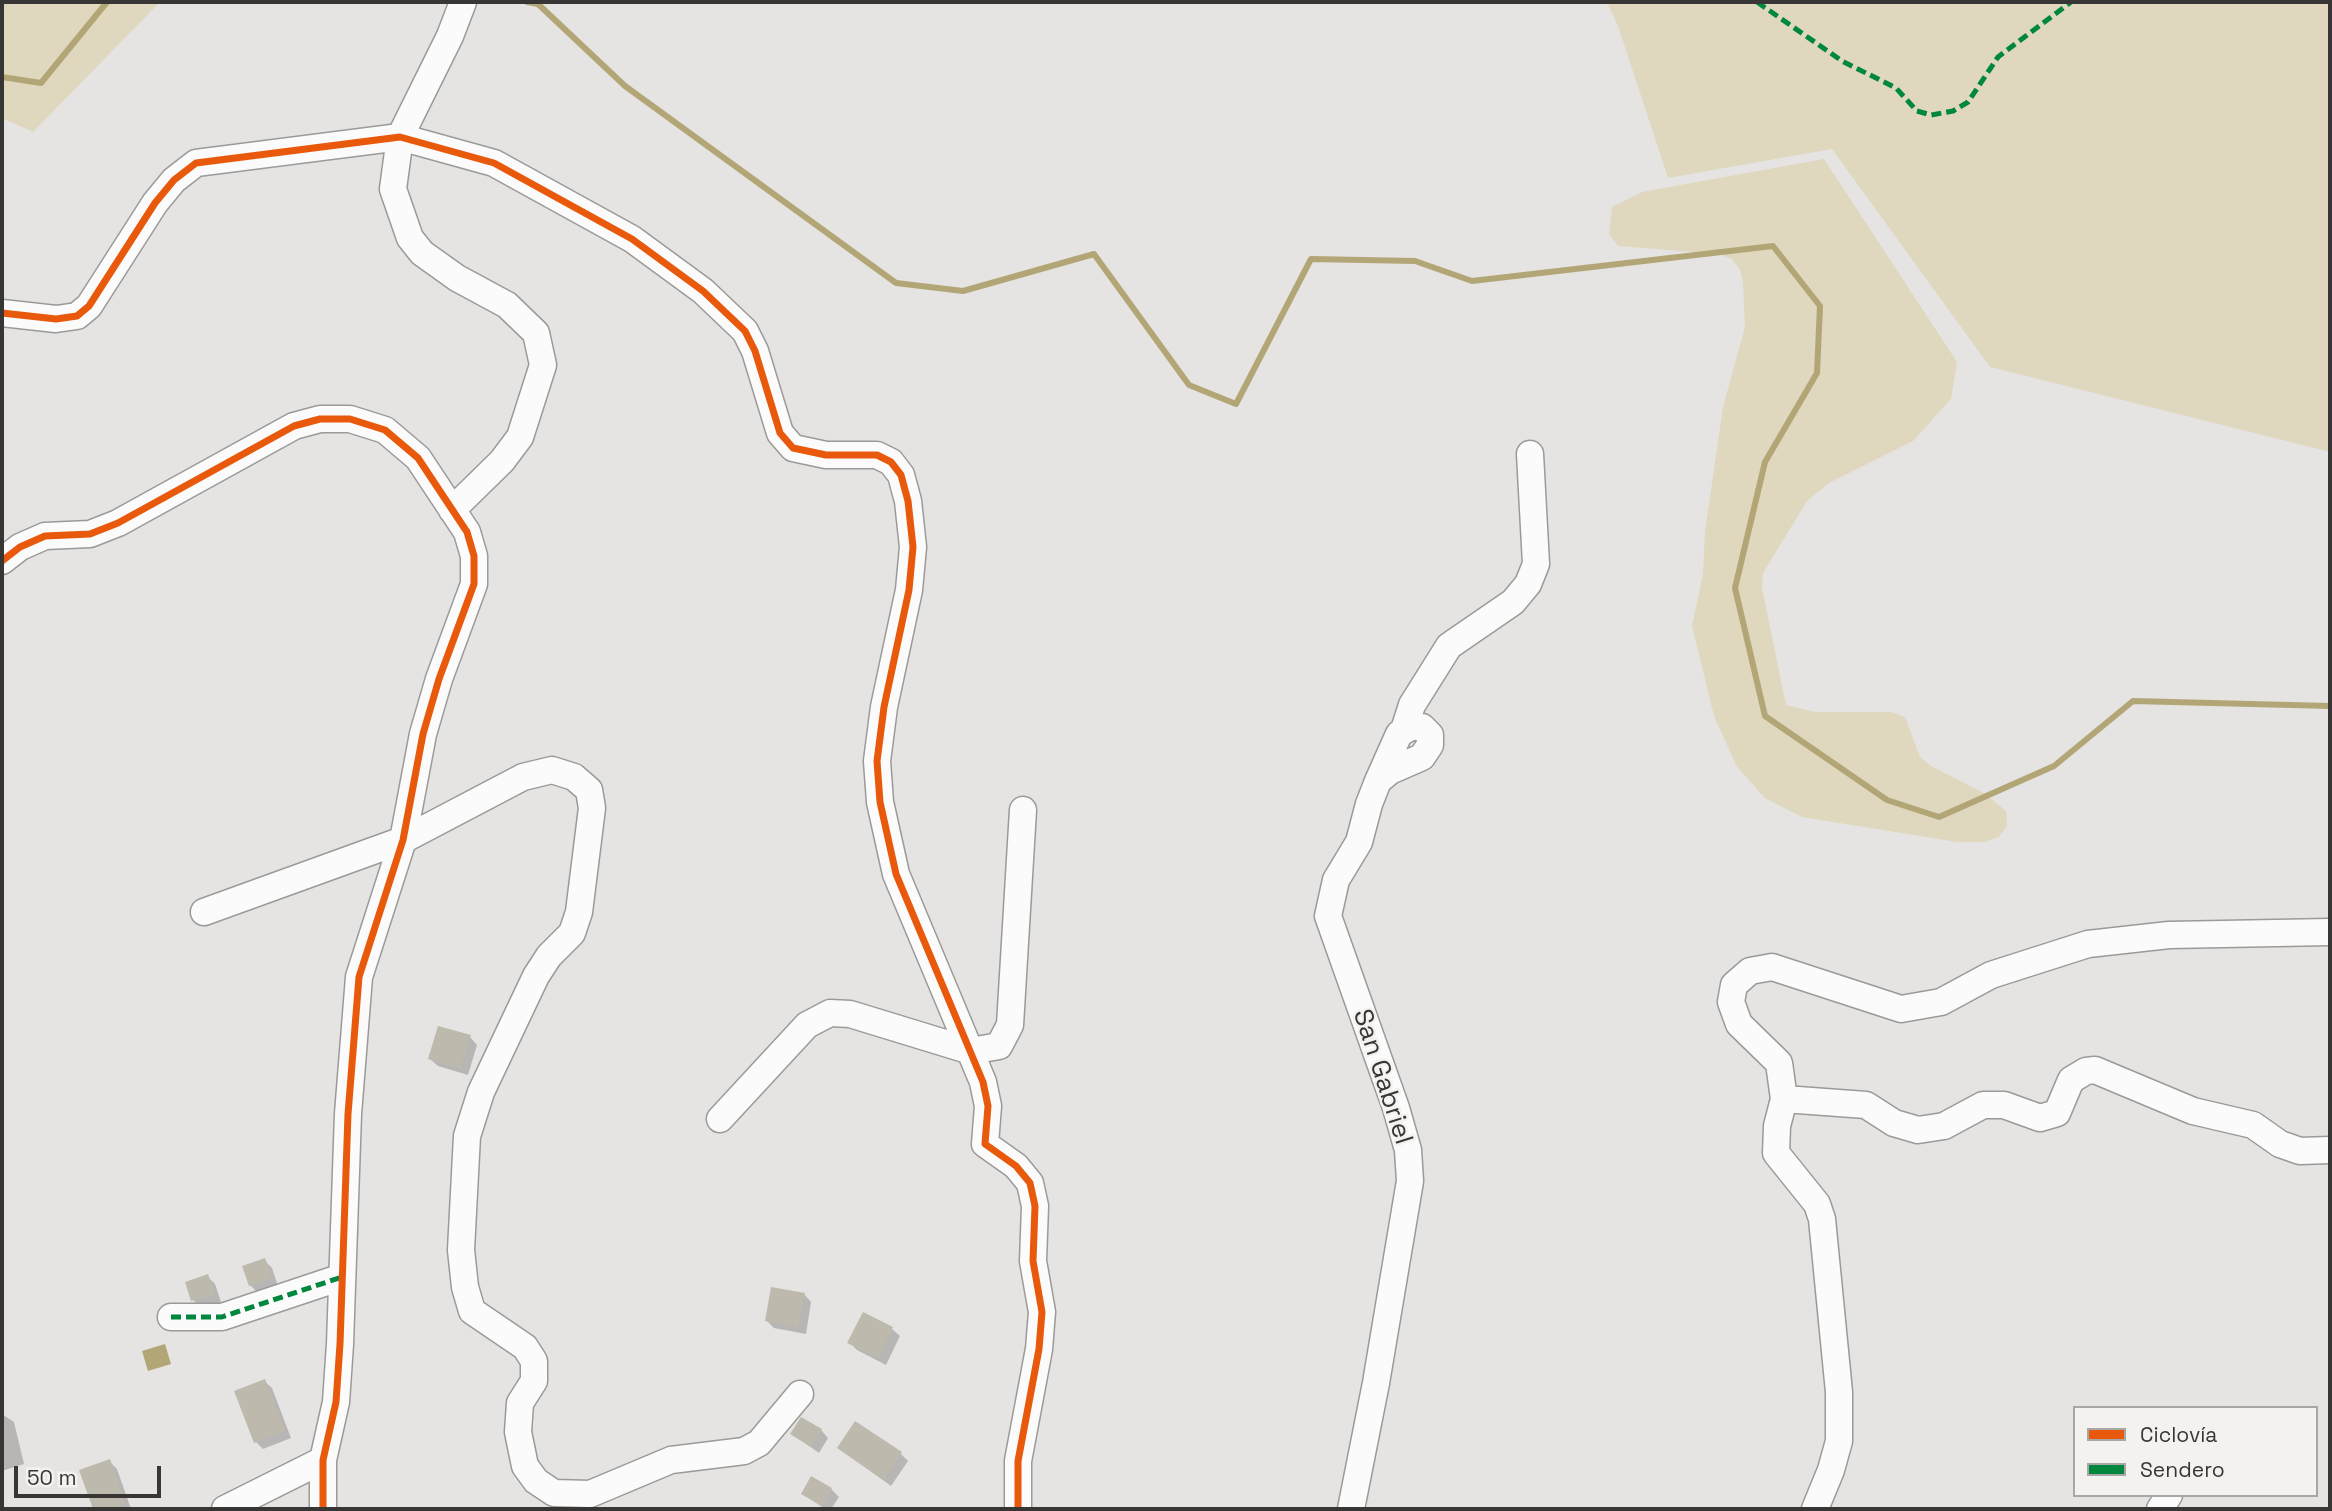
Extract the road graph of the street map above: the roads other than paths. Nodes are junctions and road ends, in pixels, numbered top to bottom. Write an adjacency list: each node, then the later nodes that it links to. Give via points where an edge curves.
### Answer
1 (463, 2): 2 (street)
2 (400, 137): 3 (street, via 196,163 155,203 89,306 77,316 56,319); 5 (street, via 393,189 410,238 422,254 507,305 536,333 543,365 520,437); 11 (street, via 495,163 632,239 703,292 745,331 780,433 793,448 826,455 877,455 891,462 901,475 913,547 877,761 880,802 896,874)
3 (2, 313)
4 (1530, 454): 22 (street, San Gabriel, via 1536,564 1528,584 1513,602 1449,646 1412,705 1378,781 1359,842 1336,880 1328,916 1396,1108 1408,1150 1410,1181)
5 (452, 510): 6 (street, via 418,458 385,430 350,419 320,419 294,426 118,523 90,534 46,536); 8 (street, via 467,532 474,556 474,584 423,734)
6 (2, 561)
7 (1023, 810): 11 (street, via 1010,1025 999,1046)
8 (403, 840): 9 (street); 15 (street, via 359,976); 17 (street, via 523,777 552,770 574,777 589,790 592,808 579,912 572,933 536,976 481,1091 467,1136 461,1250 465,1287 472,1311 525,1347 534,1361 534,1381 520,1403 518,1432 525,1466 554,1493 590,1494 671,1460 744,1451 759,1443)
9 (204, 912)
10 (2330, 932): 12 (street, via 2169,935 2088,944 1992,975 1941,1002 1901,1009 1773,967 1751,971 1734,985 1731,1002 1738,1024 1779,1063)
11 (971, 1051): 13 (street, via 850,1014 830,1013 807,1025); 21 (street, via 988,1107 985,1144 1016,1166 1030,1183 1035,1206 1033,1261 1042,1312 1018,1461)
12 (1784, 1099): 14 (street, via 1866,1105 1894,1123 1918,1130 1944,1126 1983,1105 2004,1105 2040,1118 2057,1113 2071,1080 2095,1070 2193,1111 2253,1125 2280,1144 2300,1151); 23 (street, via 1776,1153 1817,1203 1822,1219 1839,1392 1839,1441)
13 (720, 1119)
14 (2330, 1150)
15 (342, 1277): 16 (street, via 222,1317); 18 (street, via 336,1402)
16 (171, 1317)
17 (800, 1394)
18 (323, 1460): 19 (street); 20 (street)
19 (225, 1509)
20 (323, 1509)
21 (1018, 1509)
22 (1351, 1509)
23 (1815, 1509)

